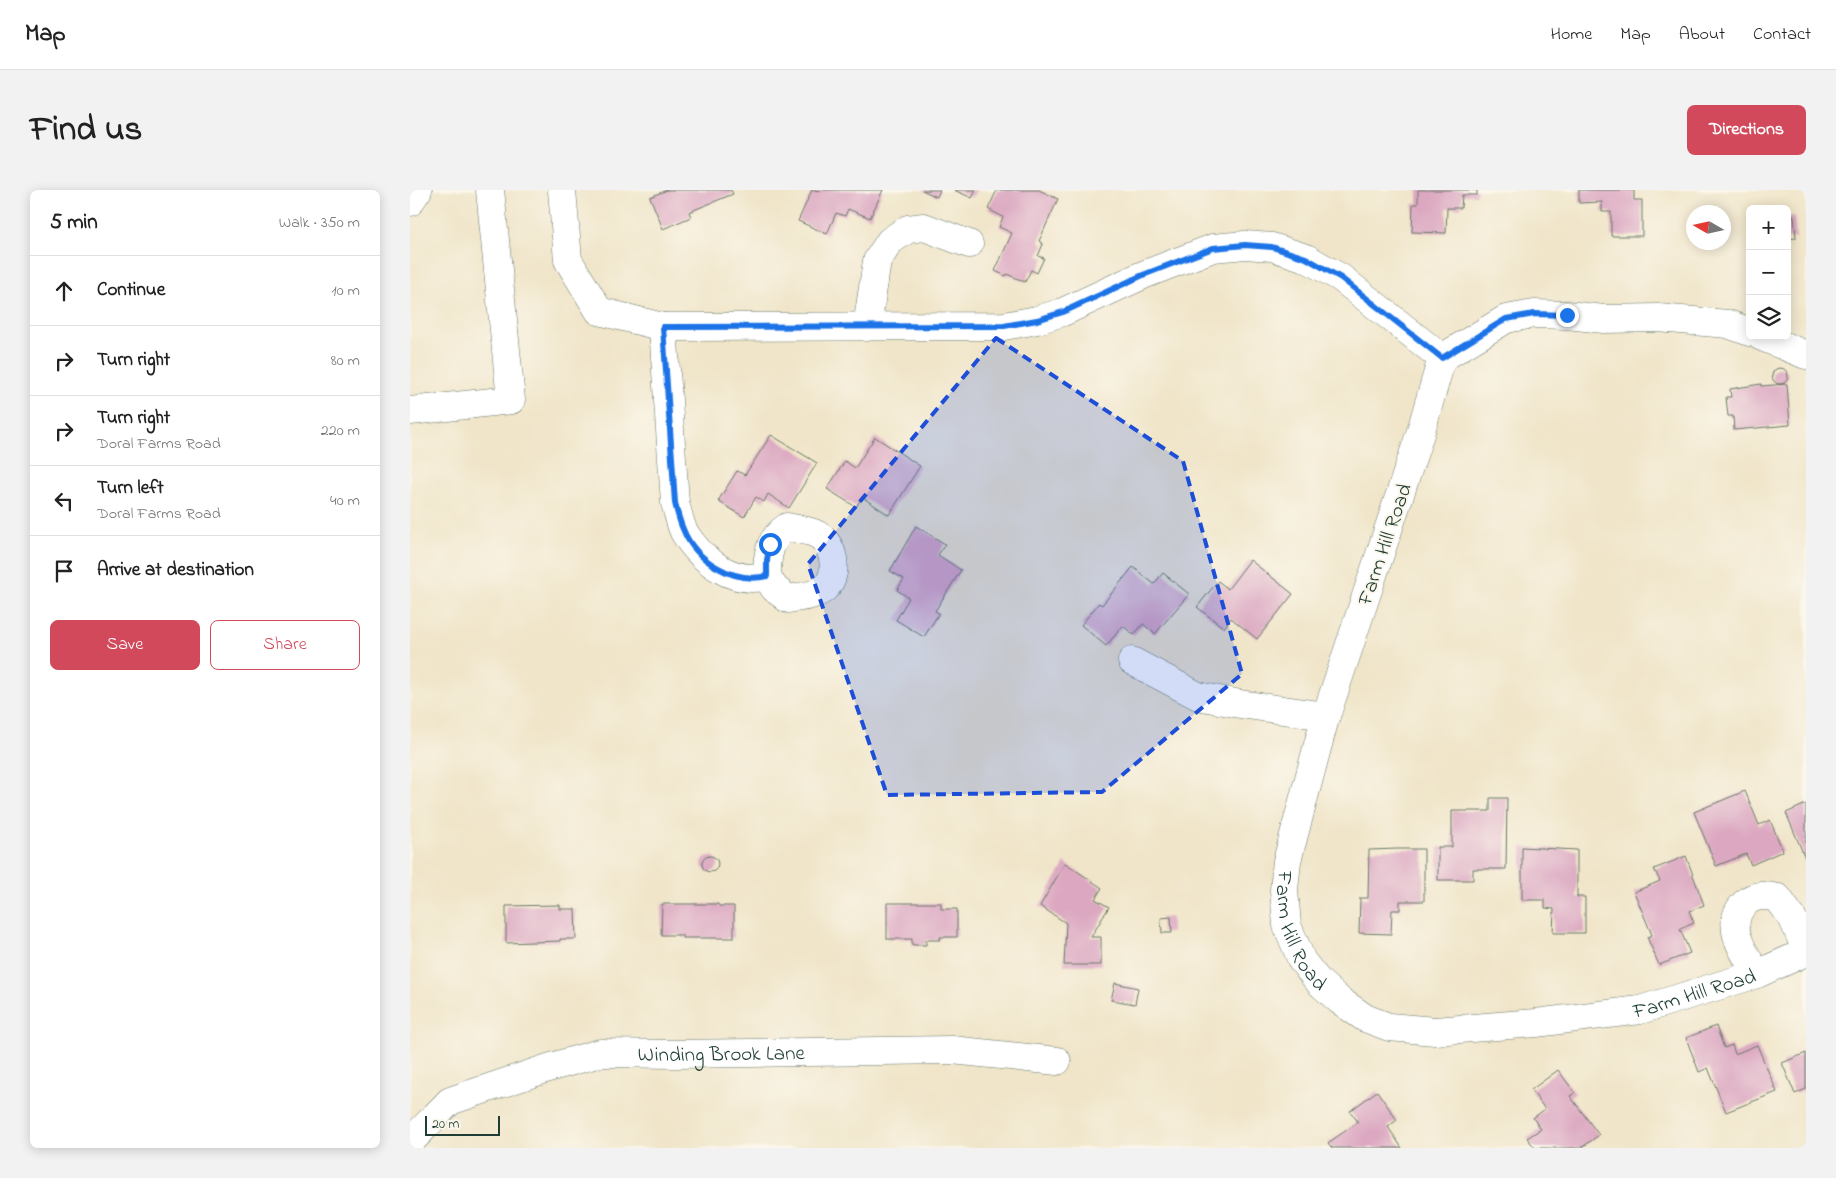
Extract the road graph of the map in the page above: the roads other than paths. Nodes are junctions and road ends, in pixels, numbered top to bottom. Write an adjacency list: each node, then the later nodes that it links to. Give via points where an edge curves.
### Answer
1 (418, 190): 4 (street)
2 (490, 190): 12 (street, via 511,400)
3 (562, 190): 6 (street, via 568,260 599,311)
4 (410, 202)
5 (969, 244): 7 (street, via 924,227 908,229 890,241 877,261)
6 (663, 327): 7 (street); 13 (street, via 675,503 683,530 706,559 720,570 739,577 755,579)
7 (867, 327): 11 (street, via 1004,326 1037,320 1213,248 1245,245 1272,247 1306,258 1341,278)
8 (1746, 331): 11 (street, via 1728,324 1658,318 1604,319 1534,314 1506,319)
9 (1770, 340): 10 (street)
10 (1806, 355)
11 (1442, 358): 15 (street, Farm Hill Road)
12 (410, 411)
13 (767, 576)
14 (1132, 661): 15 (street, via 1198,696)
15 (1326, 716): 17 (street, Farm Hill Road, via 1287,861 1284,890 1287,925 1302,960 1314,975 1339,1000 1365,1018 1389,1027 1434,1031 1536,1023 1640,1010)
16 (1806, 951): 17 (street, Farm Hill Road); 17 (street, via 1793,920 1778,898 1752,897 1738,910 1734,924 1741,947)
17 (1757, 974)
18 (1057, 1061): 19 (street, Winding Brook Lane, via 952,1050 600,1053 450,1101)
19 (410, 1142)

